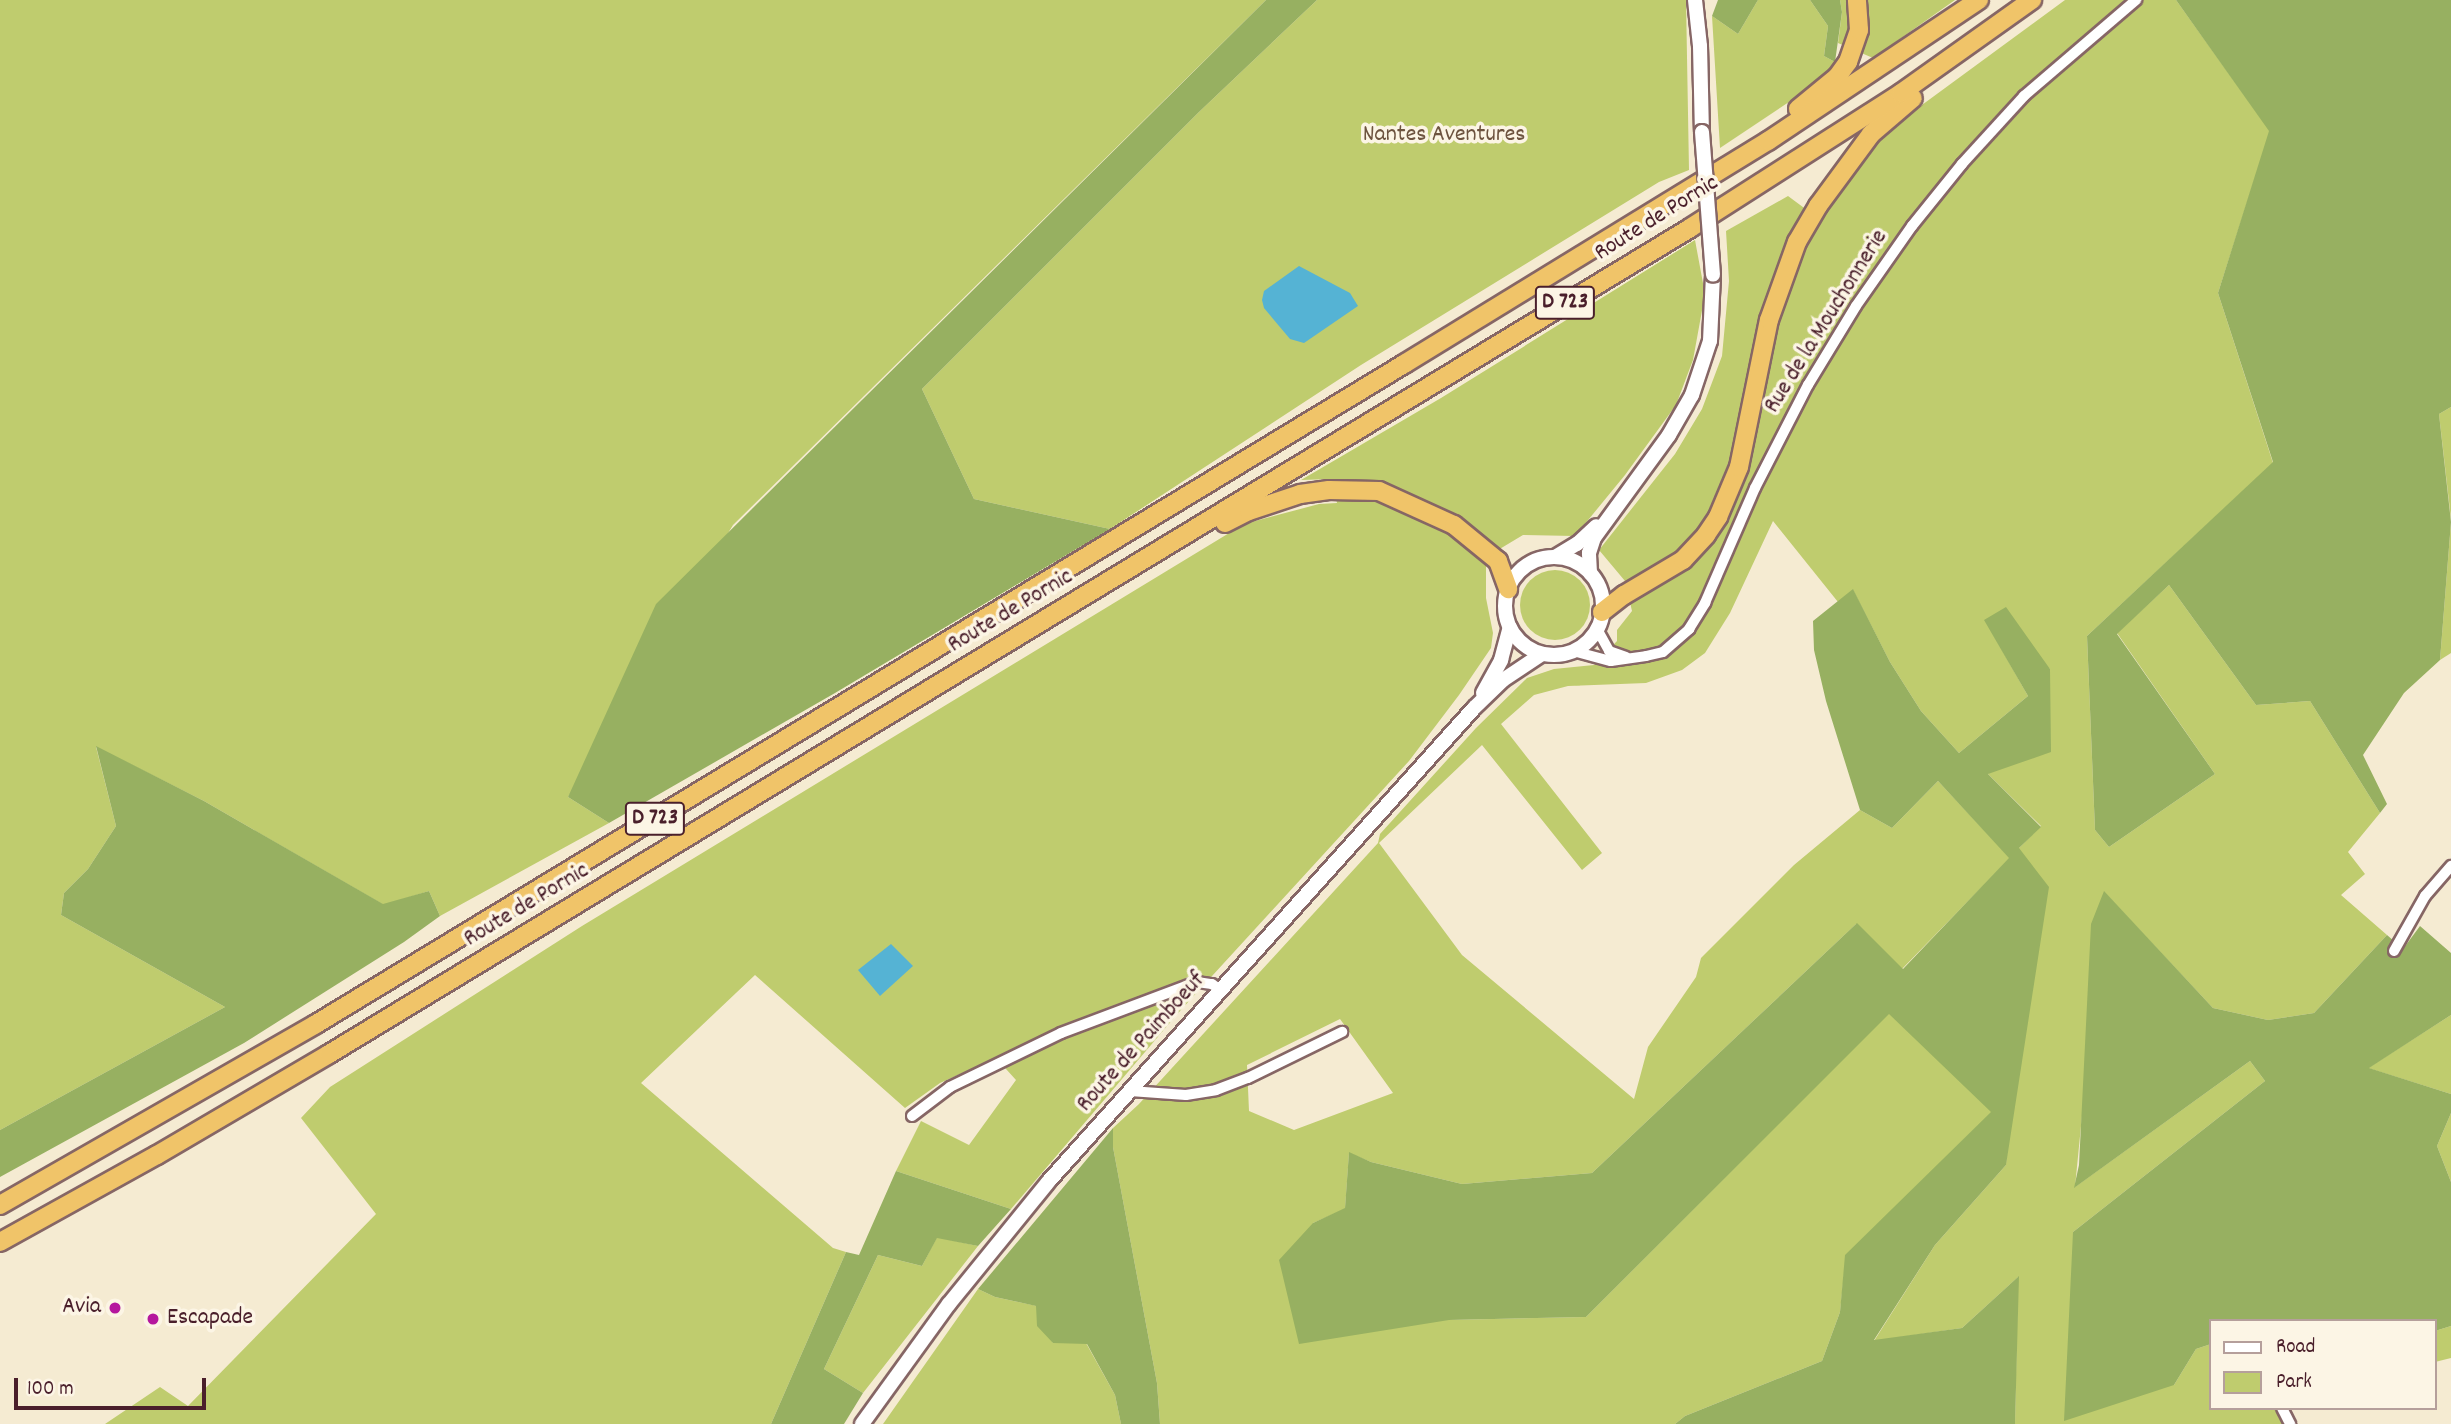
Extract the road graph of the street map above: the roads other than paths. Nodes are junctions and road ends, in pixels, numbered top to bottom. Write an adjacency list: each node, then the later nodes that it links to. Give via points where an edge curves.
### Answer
1 (1695, 0): 7 (street)
2 (1704, 0): 7 (street)
3 (1857, 0): 9 (highway, via 1856,46 1836,77 1742,145)
4 (1979, 0): 9 (highway, Route de Pornic / D 723)
5 (2032, 0): 8 (highway, Route de Pornic / D 723)
6 (2136, 0): 19 (street, Rue de la Mouchonnerie, via 2024,96 1912,226 1808,385 1689,629 1663,652)
7 (1699, 28): 10 (street, bridge, via 1713,275 1710,341 1692,396)
8 (1947, 62): 11 (highway, Route de Pornic / D 723, via 1689,228); 15 (highway, via 1929,87 1871,134 1797,242 1769,320 1739,467 1718,517 1683,560 1624,595)
9 (1721, 169): 27 (highway, Route de Pornic / D 723, via 393,978 175,1108)
10 (1612, 511): 12 (street, via 1577,544); 13 (street, via 1588,553)
11 (1179, 538): 14 (highway, via 1209,533 1249,511 1300,494 1379,491 1454,525 1498,561); 28 (highway, Route de Pornic / D 723, via 329,1054)
12 (1555, 557): 13 (street, via 1574,561); 14 (street, via 1528,564)
13 (1590, 573): 15 (street, via 1601,591)
14 (1508, 589): 16 (street, via 1505,608)
15 (1600, 621): 17 (street, via 1590,639); 19 (street, via 1609,651)
16 (1510, 627): 18 (street, via 1522,644); 20 (street, Route de Paimboeuf, via 1501,660)
17 (1573, 651): 18 (street); 19 (street, Rue de la Mouchonnerie, via 1611,661)
18 (1542, 654): 20 (street, Route de Paimboeuf, via 1503,680)
19 (1629, 658)
20 (1474, 708): 23 (street, Route de Paimboeuf)
21 (2451, 866): 22 (street, via 2425,896)
22 (2393, 951)
23 (1220, 990): 25 (street, Route de Paimboeuf); 26 (street, via 1197,982 1061,1033 950,1087)
24 (1342, 1032): 25 (street, via 1216,1090 1167,1095)
25 (1130, 1091): 29 (street, Route de Paimboeuf, via 994,1247)
26 (912, 1116)
27 (0, 1205)
28 (0, 1242)
29 (862, 1424)

